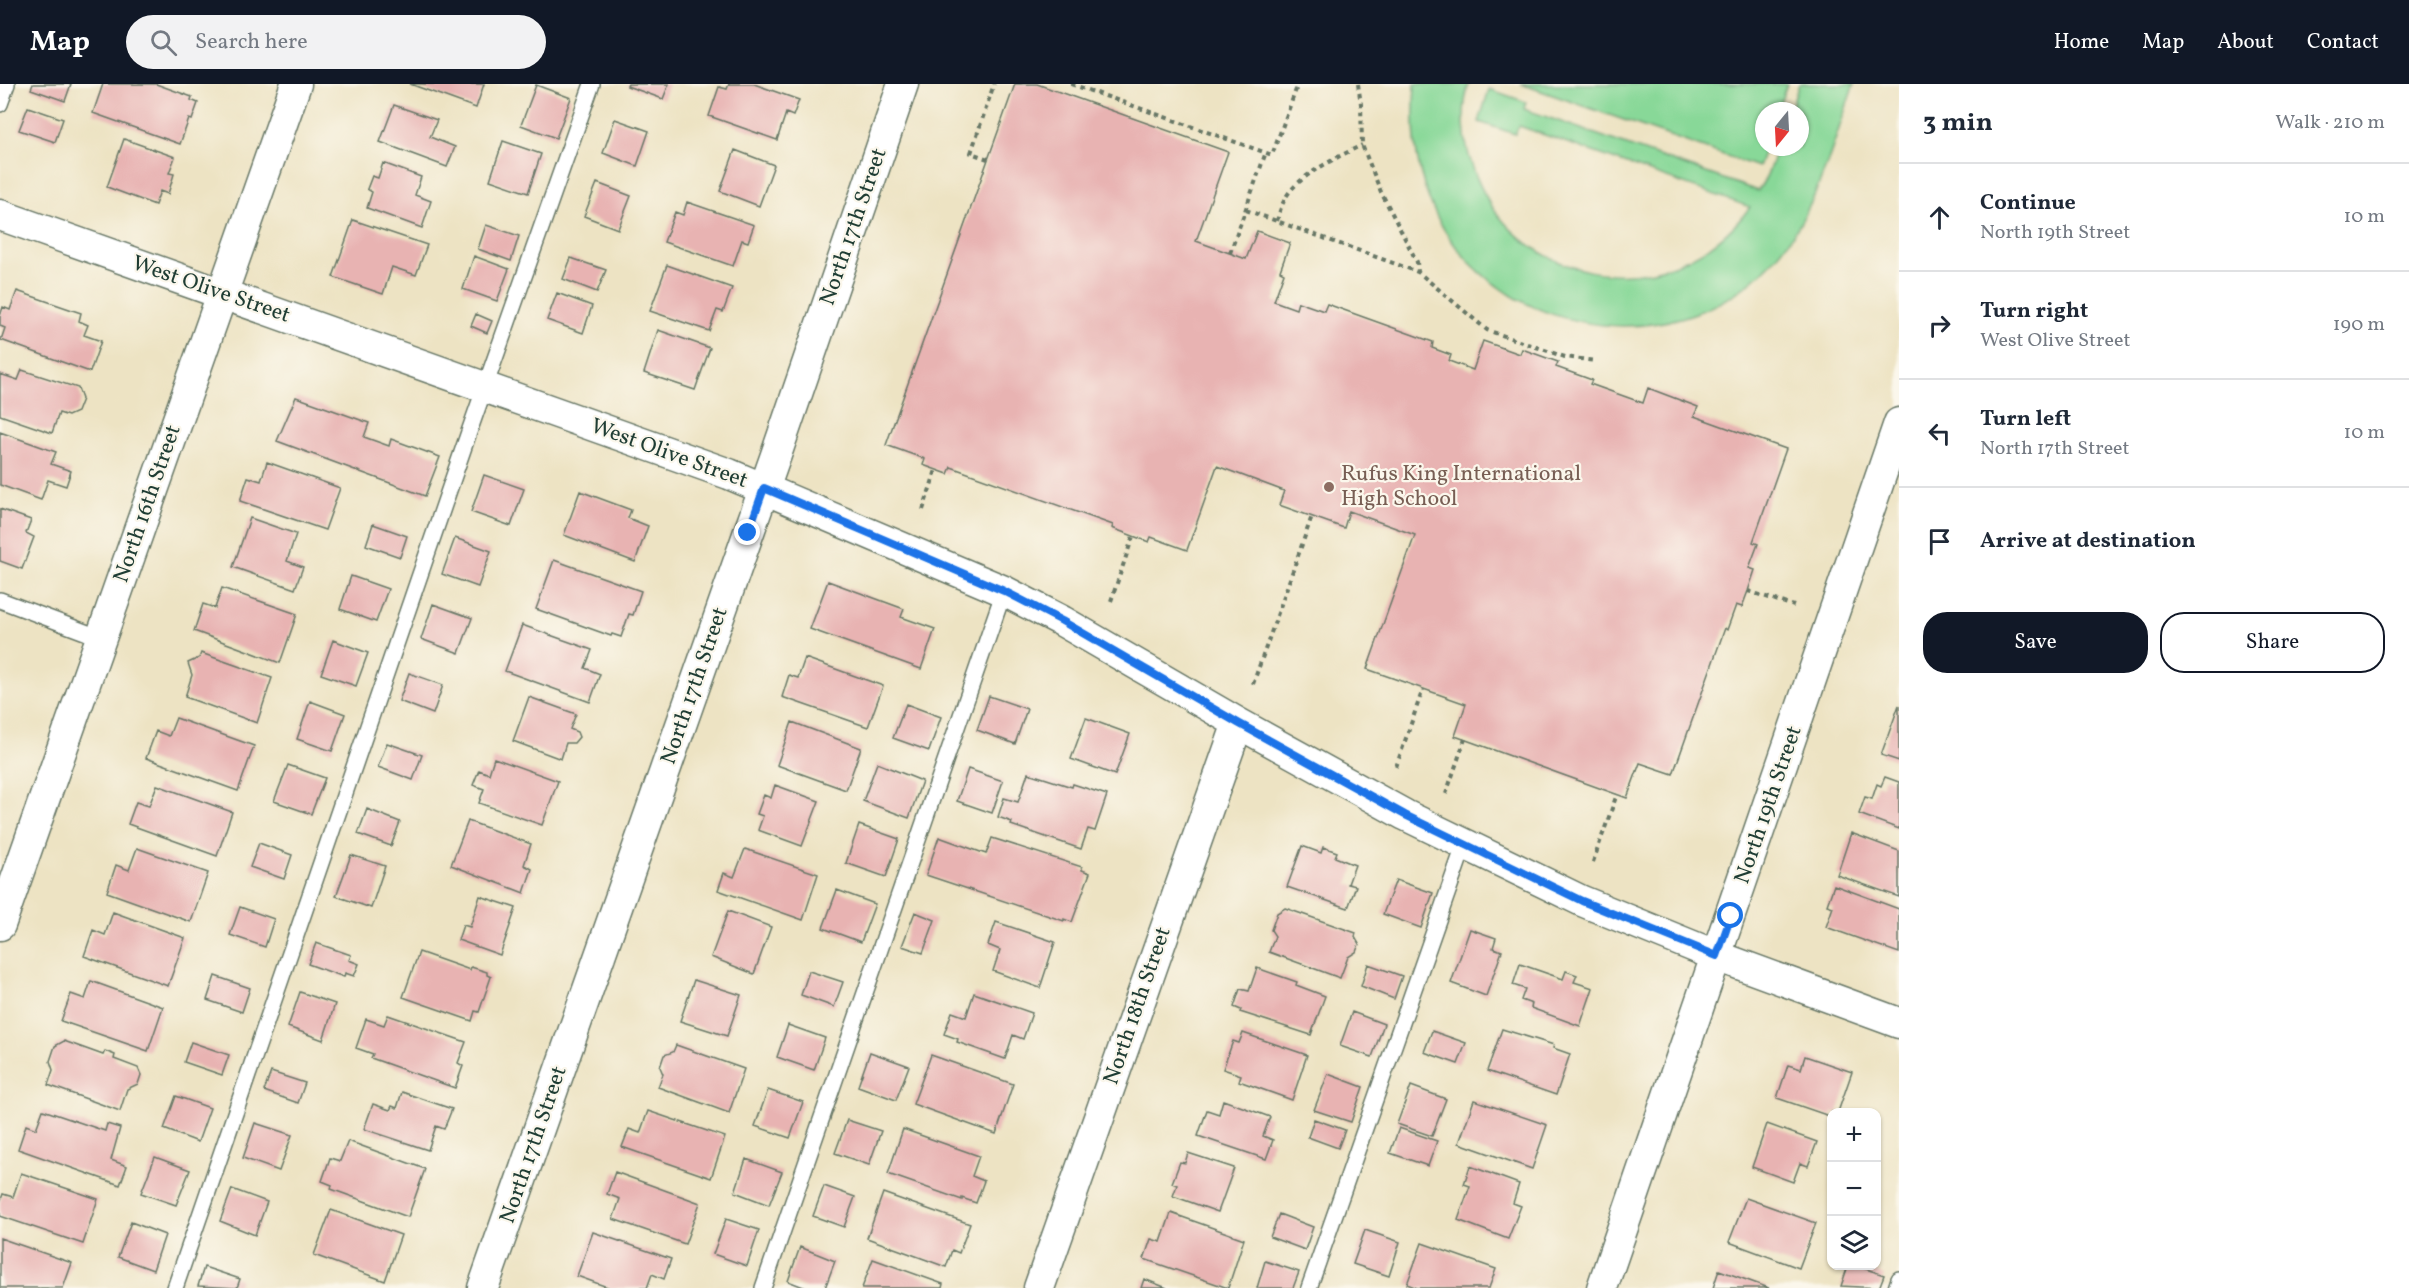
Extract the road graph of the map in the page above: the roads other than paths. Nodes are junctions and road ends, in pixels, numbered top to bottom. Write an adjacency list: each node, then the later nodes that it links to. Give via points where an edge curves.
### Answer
1 (7, 84): 5 (lane)
2 (296, 84): 7 (street, North 16th Street)
3 (592, 84): 8 (lane)
4 (903, 84): 10 (street, North 17th Street)
5 (0, 104)
6 (0, 215): 7 (street, West Olive Street)
7 (222, 294): 8 (street, West Olive Street); 13 (street, North 16th Street)
8 (484, 388): 10 (street, West Olive Street); 20 (lane)
9 (1897, 436): 17 (street, North 19th Street)
10 (764, 488): 11 (street, West Olive Street); 21 (street, North 17th Street)
11 (1004, 591): 14 (street, West Olive Street); 22 (lane)
12 (0, 600): 13 (lane)
13 (101, 638): 16 (street, North 16th Street)
14 (1238, 723): 15 (street, West Olive Street, via 1405,815); 23 (street, North 18th Street)
15 (1465, 843): 17 (street, West Olive Street, via 1582,901); 24 (lane)
16 (0, 925)
17 (1717, 956): 18 (street, West Olive Street); 25 (street, North 19th Street)
18 (1899, 1023)
19 (1899, 1279): 26 (lane)
20 (175, 1288)
21 (483, 1288)
22 (763, 1288)
23 (1039, 1288)
24 (1309, 1288)
25 (1602, 1288)
26 (1896, 1288)

